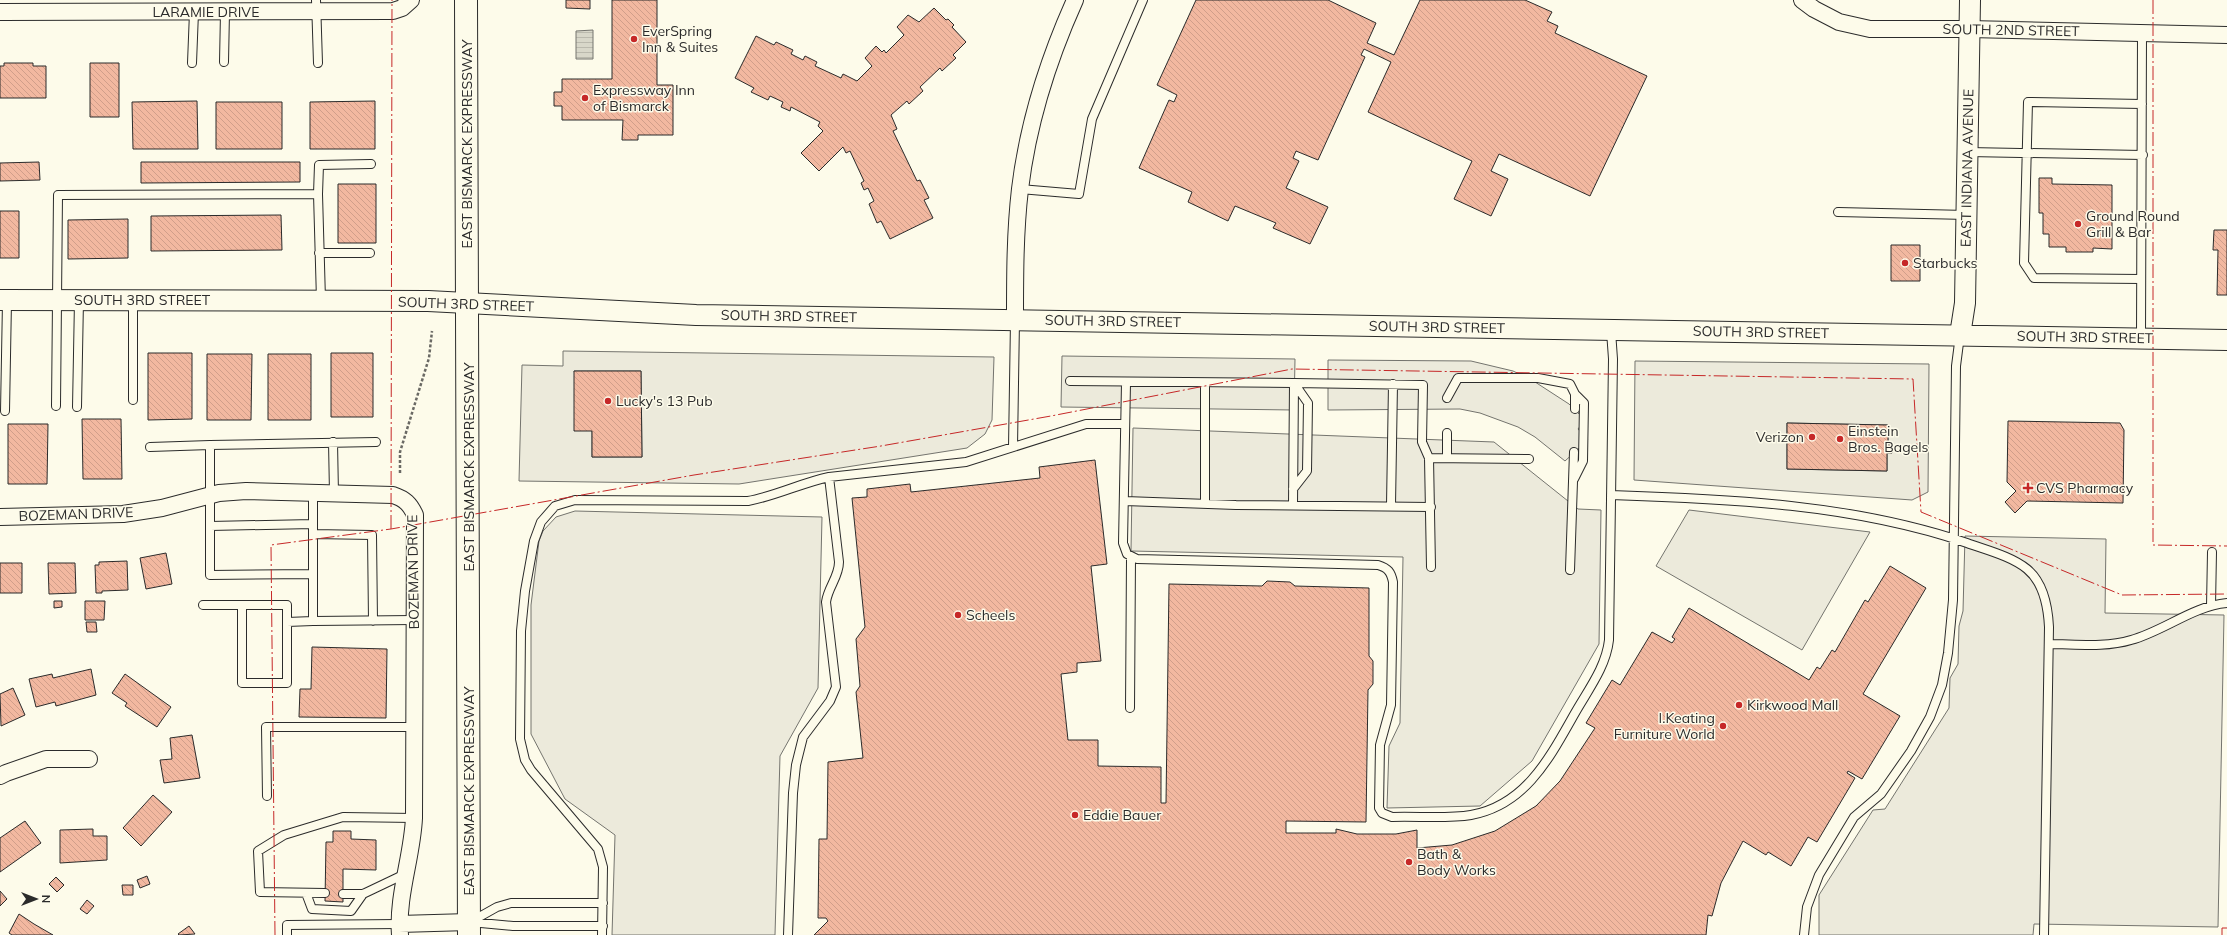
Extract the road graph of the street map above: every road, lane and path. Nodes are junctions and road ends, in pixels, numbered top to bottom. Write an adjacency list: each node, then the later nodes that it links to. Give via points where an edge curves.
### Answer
1 (466, 0): 35 (main road, EAST BISMARCK EXPRESSWAY)
2 (1075, 0): 23 (street, via 1053,52 1038,98)
3 (1143, 0): 23 (lane, via 1092,119 1079,194)
4 (1802, 0): 12 (street, SOUTH 2ND STREET, via 1839,22 1870,29)
5 (1970, 0): 12 (street, EAST INDIANA AVENUE)
6 (411, 1): 8 (street, LARAMIE DRIVE, via 393,11)
7 (144, 6): 9 (street, LARAMIE DRIVE); 10 (street, LARAMIE DRIVE)
8 (316, 6): 11 (street, LARAMIE DRIVE); 17 (lane)
9 (0, 12)
10 (194, 12): 11 (street, LARAMIE DRIVE); 16 (lane)
11 (225, 12): 15 (lane)
12 (1969, 29): 13 (street, SOUTH 2ND STREET); 19 (street, EAST INDIANA AVENUE)
13 (2142, 33): 14 (street, SOUTH 2ND STREET); 18 (lane)
14 (2227, 35)
15 (224, 62)
16 (192, 63)
17 (318, 63)
18 (2142, 104): 20 (lane, via 2028,102); 21 (lane)
19 (1968, 152): 20 (lane); 26 (street, EAST INDIANA AVENUE)
20 (2027, 153): 21 (lane); 29 (lane, via 2024,263 2034,278)
21 (2143, 155): 29 (lane)
22 (371, 164): 24 (lane, via 319,165)
23 (1020, 189): 36 (street)
24 (318, 194): 27 (lane); 30 (lane, via 58,195)
25 (1838, 212): 26 (lane)
26 (1967, 215): 39 (street, EAST INDIANA AVENUE, via 1965,303)
27 (319, 253): 28 (lane); 34 (lane)
28 (370, 253)
29 (2141, 279): 40 (lane)
30 (58, 299): 31 (street, SOUTH 3RD STREET); 32 (street, SOUTH 3RD STREET); 50 (lane)
31 (79, 299): 33 (street, SOUTH 3RD STREET); 51 (lane)
32 (3, 300): 53 (lane)
33 (133, 300): 34 (street, SOUTH 3RD STREET); 49 (lane)
34 (320, 300): 35 (street, SOUTH 3RD STREET)
35 (469, 304): 36 (street, SOUTH 3RD STREET, via 696,315); 111 (main road, EAST BISMARCK EXPRESSWAY)
36 (1015, 320): 37 (street, SOUTH 3RD STREET); 60 (lane)
37 (1611, 330): 39 (street, SOUTH 3RD STREET); 72 (lane)
38 (432, 331): 65 (path, via 429,358 400,452)
39 (1960, 335): 40 (street, SOUTH 3RD STREET); 82 (lane, via 1956,366)
40 (2140, 338): 41 (street, SOUTH 3RD STREET)
41 (2227, 340)
42 (1070, 381): 43 (lane)
43 (1126, 383): 44 (lane); 54 (lane)
44 (1205, 383): 45 (lane); 74 (lane)
45 (1294, 383): 46 (lane); 68 (lane); 68 (lane, via 1308,403 1308,471)
46 (1393, 384): 62 (lane, via 1423,385 1422,442); 76 (lane)
47 (1575, 394): 48 (lane, via 1570,384 1538,378 1458,378); 52 (lane); 67 (lane, via 1584,403 1583,461)
48 (1447, 398)
49 (133, 400)
50 (56, 406)
51 (77, 407)
52 (1575, 409)
53 (5, 411)
54 (1124, 424): 60 (lane, via 1086,424); 73 (lane)
55 (1447, 433): 63 (lane)
56 (334, 442): 57 (lane); 58 (lane); 70 (lane)
57 (376, 442)
58 (210, 445): 59 (lane); 71 (lane)
59 (150, 447)
60 (1013, 447): 66 (lane, via 966,462)
61 (1574, 452): 67 (lane)
62 (1429, 458): 63 (lane); 77 (lane)
63 (1447, 458): 64 (lane)
64 (1529, 459)
65 (400, 473)
66 (829, 477): 108 (lane, via 748,501 575,500 555,506 541,522 534,541 523,607 520,739 525,760 531,770 598,849 603,867); 114 (lane, via 839,562 837,576 829,589 826,602 836,687 830,701 803,737 796,765)
67 (1573, 482): 86 (lane)
68 (1293, 488): 75 (lane)
69 (313, 493): 70 (street, BOZEMAN DRIVE); 71 (street, BOZEMAN DRIVE, via 246,490); 79 (lane)
70 (334, 494): 92 (street, BOZEMAN DRIVE, via 393,495 403,498 411,505 415,515)
71 (210, 495): 78 (street, BOZEMAN DRIVE, via 162,508 123,514); 80 (lane)
72 (1611, 495): 82 (lane, via 1828,510 1883,519); 84 (lane, via 1609,640 1605,660 1555,748 1533,780 1504,804 1470,815 1392,816 1382,813 1379,808 1380,745 1391,705 1393,582 1385,567)
73 (1125, 501): 74 (lane); 84 (lane, via 1123,543)
74 (1205, 504): 75 (lane)
75 (1293, 505): 76 (lane)
76 (1391, 506): 77 (lane)
77 (1431, 507): 85 (lane)
78 (0, 517)
79 (313, 524): 80 (lane); 81 (lane)
80 (210, 526): 87 (lane, via 210,575)
81 (313, 534): 87 (lane); 93 (lane, via 372,534)
82 (1954, 539): 96 (lane, via 2018,563 2028,570 2042,590 2046,603); 115 (lane, via 1951,632 1946,668 1937,702 1887,787 1854,817 1819,875 1806,907)
83 (2212, 552): 91 (lane)
84 (1131, 558): 97 (lane)
85 (1431, 567)
86 (1570, 570)
87 (313, 574): 95 (lane)
88 (2227, 603): 91 (lane)
89 (242, 604): 90 (lane); 94 (lane, via 287,604); 94 (lane, via 242,683 287,683)
90 (203, 605)
91 (2211, 606): 96 (lane, via 2130,641 2105,644)
92 (414, 620): 93 (lane); 98 (street, BOZEMAN DRIVE)
93 (373, 621): 95 (lane)
94 (287, 622): 95 (lane)
95 (314, 622)
96 (2049, 644): 116 (lane)
97 (1130, 708)
98 (413, 727): 101 (lane, via 266,727); 102 (street, BOZEMAN DRIVE)
99 (89, 759): 100 (street, via 46,759)
100 (0, 776)
101 (267, 796)
102 (414, 818): 103 (street, BOZEMAN DRIVE); 104 (lane, via 343,817 284,835 258,851 260,892)
103 (405, 874): 107 (lane); 110 (street, BOZEMAN DRIVE, via 400,898)
104 (306, 893): 105 (lane); 107 (lane, via 312,909 351,911)
105 (325, 893)
106 (343, 894): 107 (lane)
107 (362, 894)
108 (603, 903): 109 (lane); 111 (lane, via 511,903 497,907)
109 (602, 926): 111 (lane, via 513,926); 113 (lane)
110 (399, 929): 111 (street); 112 (lane, via 287,925)
111 (470, 929)
112 (287, 935)
113 (602, 935)
114 (788, 935)
115 (1804, 935)
116 (2044, 935)

